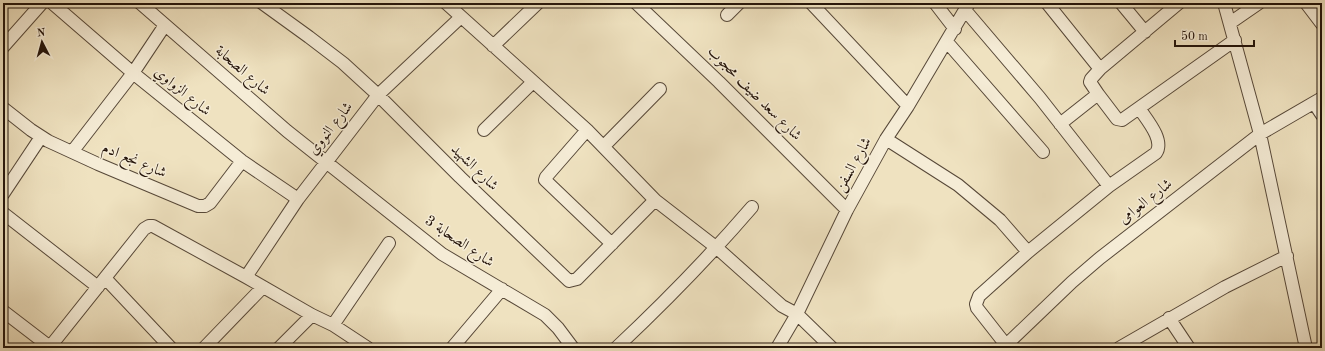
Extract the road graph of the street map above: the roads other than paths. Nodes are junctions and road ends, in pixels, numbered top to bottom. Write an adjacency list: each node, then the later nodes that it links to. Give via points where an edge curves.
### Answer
1 (42, 3): 28 (street)
2 (52, 3): 30 (street, شارع الزواوي)
3 (140, 3): 22 (street, شارع الصحابة)
4 (262, 3): 34 (street, شارع الشهيد, via 342,63)
5 (446, 3): 19 (street)
6 (538, 3): 27 (street)
7 (636, 3): 56 (street, شارع سعد ضيف محجوب)
8 (739, 3): 18 (street)
9 (935, 3): 23 (street)
10 (1047, 3): 29 (street)
11 (1121, 3): 24 (street)
12 (1179, 3): 24 (street)
13 (1224, 3): 20 (street)
14 (1259, 3): 20 (street)
15 (1306, 3): 21 (street)
16 (813, 4): 36 (street)
17 (967, 7): 23 (street, شارع السفن); 40 (street)
18 (727, 15)
19 (461, 17): 27 (street); 34 (street, شارع النووي)
20 (1230, 23): 25 (street)
21 (1322, 24)
22 (165, 25): 30 (street); 50 (street, شارع الصحابة)
23 (955, 29): 26 (street, شارع السفن)
24 (1145, 32): 29 (street)
25 (1235, 40): 38 (street); 43 (street)
26 (947, 42): 36 (street, شارع السفن); 48 (street)
27 (493, 46): 31 (street)
28 (3, 47)
29 (1100, 69): 33 (street, via 1090,82)
30 (134, 73): 47 (street); 49 (street, شارع الزواوي)
31 (533, 82): 41 (street); 42 (street)
32 (660, 89): 46 (street)
33 (1098, 94): 38 (street, via 1119,121); 40 (street)
34 (378, 95): 50 (street, شارع النووي); 59 (street, شارع الشهيد, via 569,281 577,279)
35 (1318, 101): 39 (street); 43 (street, شارع العوامى)
36 (908, 106): 45 (street, شارع السفن)
37 (3, 108): 44 (street, شارع نجع ادم)
38 (1138, 108): 51 (street, via 1151,126 1158,141 1158,150)
39 (1322, 115)
40 (1060, 124): 51 (street)
41 (484, 130)
42 (587, 130): 46 (street); 59 (street, via 545,180)
43 (1260, 134): 62 (street); 72 (street, شارع العوامى, via 1100,258)
44 (41, 137): 47 (street, شارع نجع ادم); 52 (street)
45 (886, 139): 56 (street, شارع السفن); 61 (street, via 958,185 996,216)
46 (604, 146): 54 (street)
47 (72, 152): 49 (street, شارع نجع ادم, via 202,206 210,203)
48 (1043, 152)
49 (242, 161): 53 (street, شارع الزواوي)
50 (325, 162): 53 (street, شارع النووي); 66 (street, شارع الصحابة 3, via 442,254)
51 (1109, 186): 61 (street)
52 (3, 194)
53 (298, 199): 63 (street, شارع النووي)
54 (655, 200): 59 (street, شارع الشهيد); 60 (street)
55 (752, 207): 60 (street)
56 (847, 210): 68 (street, شارع السفن)
57 (3, 213): 64 (street)
58 (389, 243): 71 (street)
59 (612, 244)
60 (717, 248): 68 (street, via 782,306); 80 (street)
61 (1028, 252): 72 (street, via 979,296 976,304)
62 (1287, 256): 70 (street, via 1225,286); 85 (street)
63 (246, 277): 64 (street, via 149,226); 65 (street)
64 (102, 282): 73 (street); 74 (street)
65 (263, 287): 69 (street); 75 (street)
66 (502, 289): 78 (street); 79 (street, شارع الصحابة 3, via 545,315)
67 (3, 311): 73 (street)
68 (797, 314): 81 (street, شارع السفن); 82 (street)
69 (312, 315): 71 (street); 76 (street)
70 (1170, 318): 83 (street); 84 (street)
71 (333, 325): 77 (street)
72 (1004, 346)
73 (49, 347)
74 (170, 348)
75 (204, 348)
76 (279, 348)
77 (368, 348)
78 (452, 348)
79 (573, 348)
80 (616, 348)
81 (777, 348)
82 (832, 348)
83 (1119, 348)
84 (1189, 348)
85 (1306, 348)

